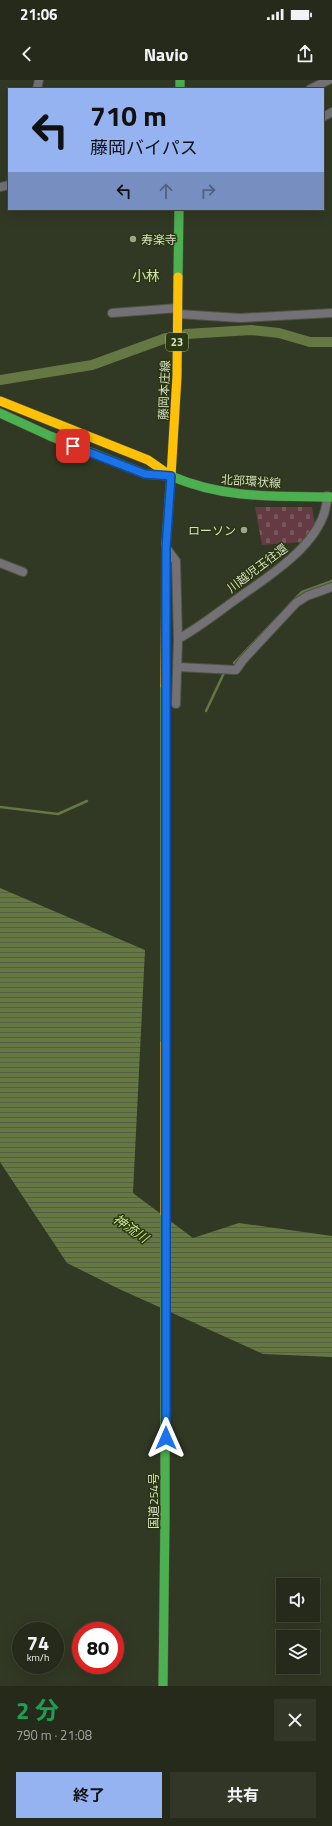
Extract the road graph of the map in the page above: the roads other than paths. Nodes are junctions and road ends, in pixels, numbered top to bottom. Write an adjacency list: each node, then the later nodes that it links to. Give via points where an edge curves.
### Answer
1 (329, 80): 2 (street); 3 (street)
2 (332, 85)
3 (312, 88)
4 (179, 210): 5 (main road, 藤岡本庄線 / 23)
5 (178, 311): 6 (street); 7 (street, via 240,318); 10 (main road, 藤岡本庄線 / 23)
6 (112, 312)
7 (332, 313)
8 (0, 401): 10 (main road, via 148,460)
9 (0, 413): 10 (main road, via 56,439 145,474)
10 (171, 476): 11 (main road, 北部環状線, via 190,485 230,494); 12 (main road, 国道254号)
11 (330, 496): 16 (street, 川越児玉往還, via 320,523 290,561)
12 (166, 548): 16 (street, via 176,561); 19 (main road, 国道254号)
13 (0, 563): 14 (street)
14 (23, 572)
15 (332, 586): 17 (street, via 296,603 236,670)
16 (178, 640): 17 (street)
17 (178, 667): 18 (street)
18 (176, 704)
19 (164, 1686)

